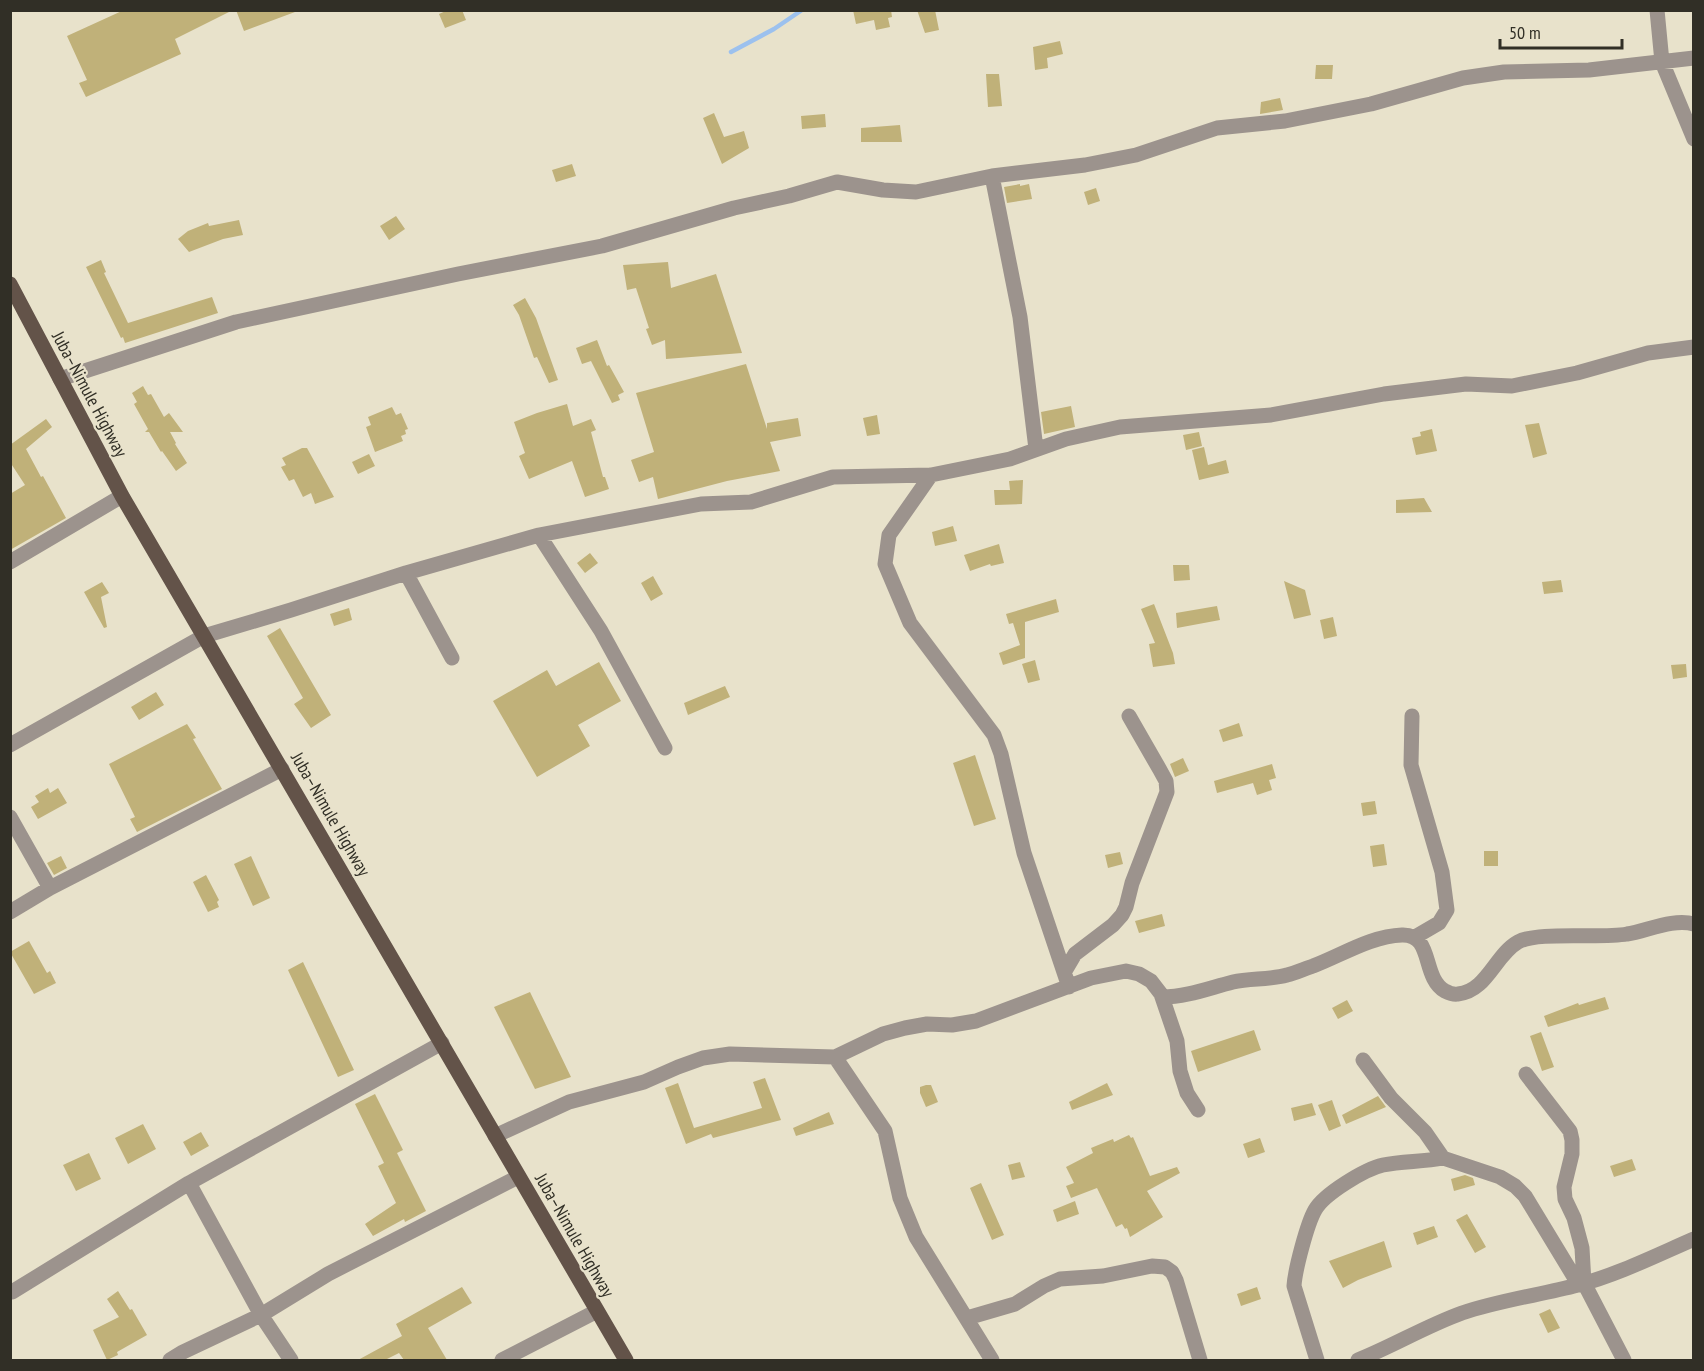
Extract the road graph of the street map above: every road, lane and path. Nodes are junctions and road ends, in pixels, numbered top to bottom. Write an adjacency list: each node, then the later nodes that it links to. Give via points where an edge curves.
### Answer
1 (1657, 10): 3 (street)
2 (1694, 58): 3 (street)
3 (1662, 62): 4 (street); 5 (street, via 1463,78 1371,105 1285,121 1217,128 1136,155)
4 (1694, 139)
5 (993, 176): 8 (street, via 916,192 837,182 603,246 236,322); 9 (street, via 1020,317)
6 (10, 284): 8 (main road, Juba–Nimule Highway)
7 (1694, 347): 9 (street, via 1648,353 1512,386 1466,384 1271,415 1119,427)
8 (60, 379): 11 (main road, Juba–Nimule Highway)
9 (1036, 449): 10 (street, via 1010,459)
10 (931, 475): 12 (street, via 833,477 751,502 701,504); 27 (street, via 889,535 885,564 910,623 994,735 1024,853)
11 (122, 496): 13 (street); 15 (main road, Juba–Nimule Highway)
12 (539, 535): 14 (street); 20 (street, via 601,631)
13 (10, 562)
14 (406, 573): 15 (street); 16 (street)
15 (204, 636): 19 (street); 21 (main road, Juba–Nimule Highway)
16 (452, 658)
17 (1129, 716): 27 (street, via 1166,781 1167,792 1126,908 1113,925 1075,954)
18 (1412, 716): 26 (street, via 1411,765 1442,872 1447,910 1439,923)
19 (10, 745)
20 (665, 748)
21 (282, 769): 23 (street); 30 (main road, Juba–Nimule Highway)
22 (10, 817): 23 (street)
23 (50, 888): 24 (street)
24 (10, 912)
25 (1694, 924): 26 (street, via 1678,923 1605,936 1526,938 1506,951 1478,986 1456,995 1439,987 1432,978 1421,942)
26 (1415, 937): 29 (street, via 1378,938 1287,975 1234,982 1180,997)
27 (1065, 971): 28 (street)
28 (1069, 987): 29 (street, via 1126,971 1151,981); 31 (street, via 976,1021 894,1031)
29 (1162, 997): 34 (street, via 1177,1041 1187,1093)
30 (442, 1043): 35 (main road, Juba–Nimule Highway); 38 (street)
31 (835, 1057): 35 (street, via 730,1054 703,1059 645,1082 569,1102); 44 (street, via 885,1131 900,1198 916,1237)
32 (1363, 1060): 36 (street)
33 (1526, 1074): 40 (street, via 1570,1131 1572,1154 1564,1187 1582,1248)
34 (1198, 1110)
35 (495, 1136): 37 (main road, Juba–Nimule Highway)
36 (1443, 1158): 40 (street, via 1515,1186); 51 (street, via 1382,1165 1327,1197 1315,1210 1294,1286)
37 (518, 1177): 42 (main road, Juba–Nimule Highway); 43 (street, via 328,1274)
38 (189, 1183): 41 (street); 43 (street)
39 (1694, 1239): 40 (street)
40 (1582, 1284): 52 (street, via 1460,1314); 53 (street)
41 (12, 1292)
42 (597, 1311): 47 (street); 48 (main road, Juba–Nimule Highway)
43 (261, 1315): 45 (street); 46 (street)
44 (967, 1318): 49 (street); 50 (street, via 1015,1304 1060,1279 1165,1267 1176,1280)
45 (170, 1360)
46 (291, 1360)
47 (502, 1360)
48 (626, 1360)
49 (992, 1360)
50 (1200, 1360)
51 (1317, 1360)
52 (1358, 1360)
53 (1624, 1360)

